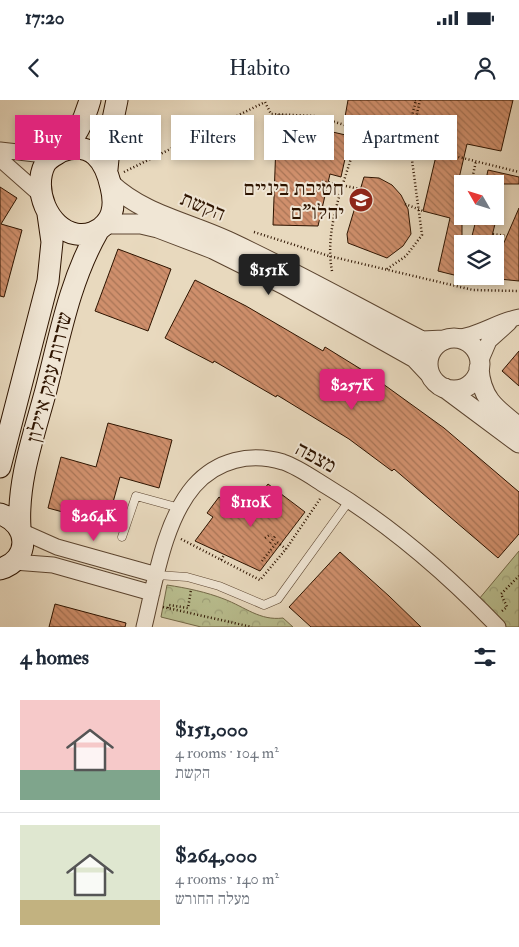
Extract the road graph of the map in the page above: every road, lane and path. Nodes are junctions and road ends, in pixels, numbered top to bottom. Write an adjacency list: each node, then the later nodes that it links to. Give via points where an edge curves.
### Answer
1 (90, 100): 8 (main road)
2 (117, 100): 20 (main road, via 111,129)
3 (413, 100): 6 (path, via 416,100)
4 (420, 100): 7 (path)
5 (294, 115): 20 (path, via 272,114 265,102)
6 (412, 115)
7 (417, 115)
8 (80, 124)
9 (0, 150): 11 (street)
10 (80, 150): 20 (main road, via 91,152 100,160)
11 (15, 151)
12 (457, 156): 17 (path)
13 (0, 159): 25 (street)
14 (48, 160): 25 (main road, via 41,174)
15 (351, 160): 22 (path)
16 (412, 160): 26 (path)
17 (476, 161): 18 (path); 19 (path)
18 (519, 172)
19 (473, 175)
20 (109, 177): 28 (main road, via 113,208); 37 (street, הקשת, via 134,203 260,256 422,341)
21 (322, 180): 22 (path)
22 (344, 185): 23 (path); 32 (path, via 335,210)
23 (360, 189)
24 (405, 204): 26 (path)
25 (46, 206): 28 (main road, via 51,220 65,232 79,235); 43 (main road, שדרות עמק איילון, via 52,242 48,282)
26 (417, 209): 27 (path); 33 (path, via 422,235 406,256)
27 (423, 211)
28 (102, 227): 39 (street, הקשת, via 141,224 221,253 410,354); 48 (main road, שדרות עמק איילון, via 78,270 69,298 20,492)
29 (254, 232): 32 (path)
30 (493, 234): 31 (path)
31 (507, 236)
32 (329, 256): 33 (path); 34 (path)
33 (386, 269): 35 (path, via 473,290)
34 (332, 271)
35 (519, 291)
36 (518, 318): 37 (street, via 467,337); 38 (street, via 489,341)
37 (448, 339): 38 (street, via 460,339 473,346); 39 (street, via 432,351 428,367)
38 (480, 365): 40 (street, via 469,385 460,389); 41 (street, via 480,383 485,396)
39 (430, 374): 40 (street)
40 (445, 388): 42 (street)
41 (519, 427)
42 (519, 443)
43 (0, 467)
44 (328, 487): 45 (street, מצפה); 46 (street, מצפה, via 284,462 258,458 232,460 210,471 194,486); 55 (path)
45 (349, 501): 62 (lane, via 278,599 264,605); 65 (street, מצפה, via 435,568)
46 (180, 508): 50 (street, מצפה); 52 (lane, via 136,496)
47 (0, 514): 48 (main road, via 9,517)
48 (20, 530): 59 (main road, שדרות עמק איילון, via 22,547); 60 (street, via 58,547)
49 (276, 535): 53 (path)
50 (168, 536): 57 (path, via 184,540); 60 (street, מצפה)
51 (268, 536): 53 (path)
52 (122, 537)
53 (275, 541): 54 (path); 55 (path); 58 (path)
54 (270, 543)
55 (286, 549): 57 (path, via 260,580)
56 (224, 554): 57 (path)
57 (221, 560)
58 (262, 561)
59 (6, 570): 63 (street, via 53,565)
60 (157, 575): 62 (lane); 63 (street, מצפה)
61 (519, 576): 65 (path, via 501,594 507,607)
62 (193, 578): 64 (path, via 188,608 169,605)
63 (151, 599): 64 (path); 66 (street, מצפה)
64 (168, 608): 67 (path)
65 (494, 623)
66 (144, 627)
67 (252, 627)

